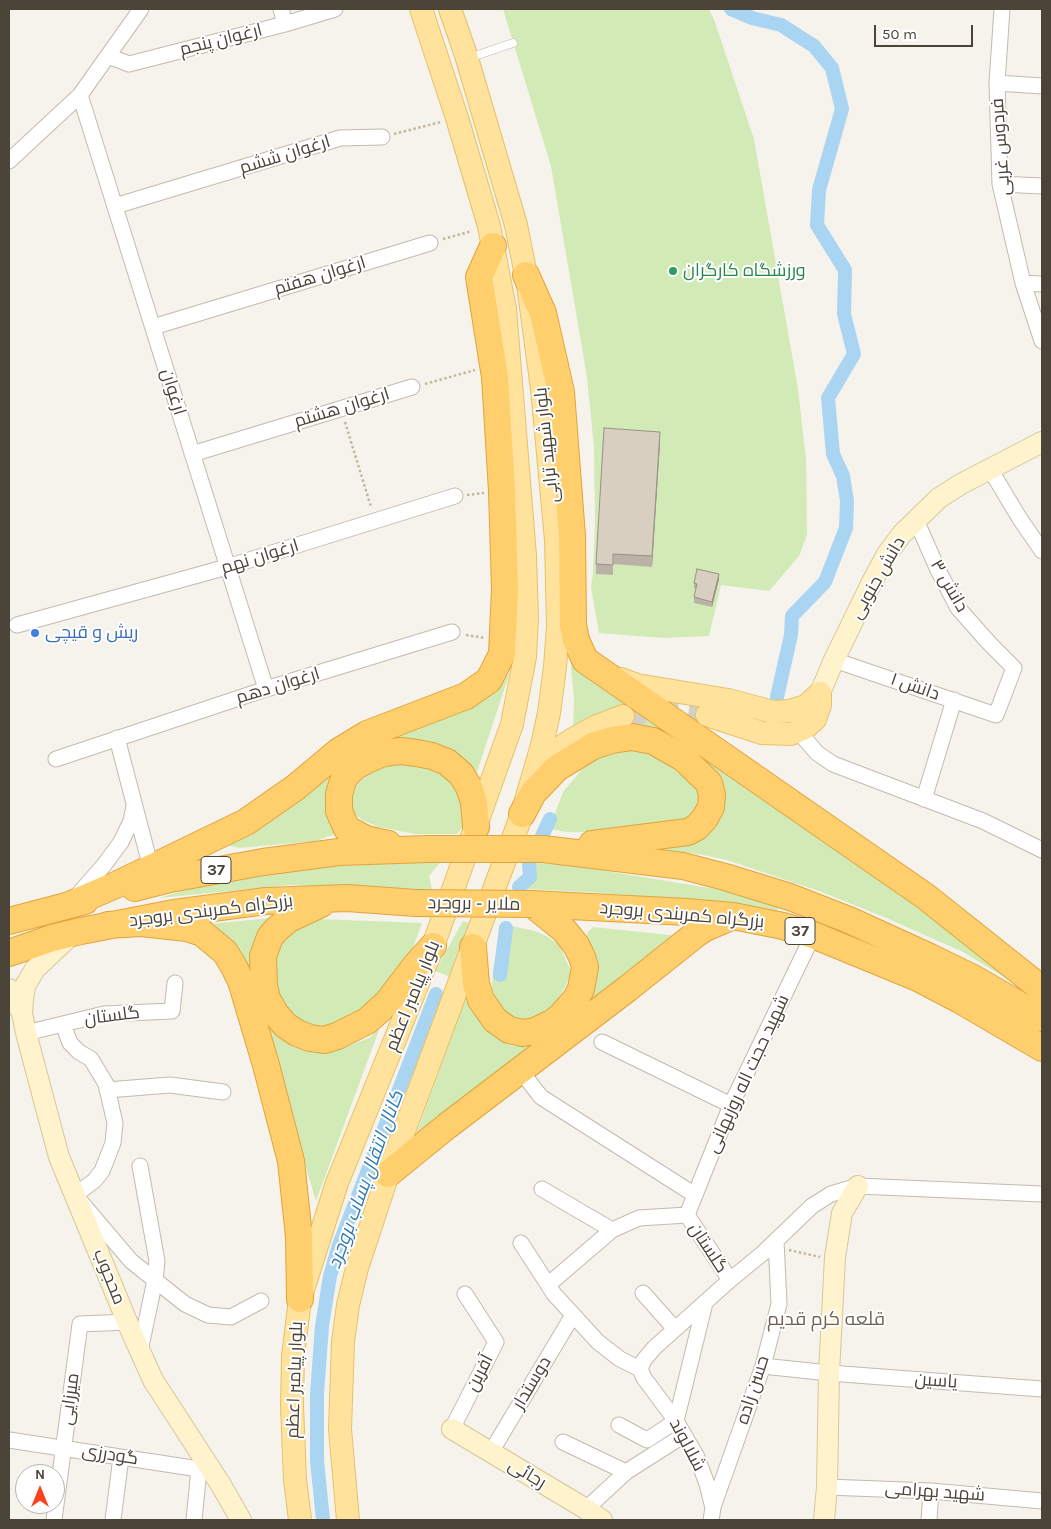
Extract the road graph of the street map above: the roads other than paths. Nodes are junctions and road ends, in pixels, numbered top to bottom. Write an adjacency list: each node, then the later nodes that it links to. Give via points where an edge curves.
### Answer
1 (141, 9): 9 (street)
2 (281, 9): 7 (street)
3 (335, 9): 7 (street, ارغوان پنجم)
4 (421, 9): 19 (main road, بلوار شهید ترابی)
5 (450, 9): 10 (main road, بلوار شهید ترابی)
6 (1002, 9): 11 (street, فردوس غربی)
7 (284, 24): 9 (street, ارغوان پنجم, via 129,64)
8 (513, 43): 10 (lane)
9 (108, 56): 13 (street)
10 (467, 58): 21 (main road, بلوار شهید ترابی, via 516,226)
11 (997, 83): 12 (street); 16 (street, فردوس غربی)
12 (1042, 86)
13 (80, 95): 15 (street); 18 (street, ارغوان)
14 (382, 137): 18 (street, ارغوان ششم, via 340,138)
15 (9, 161)
16 (1000, 184): 17 (street); 22 (street, فردوس غربی)
17 (1042, 186)
18 (115, 206): 24 (street, ارغوان)
19 (491, 236): 51 (main road, بلوار شهید ترابی, via 505,309 523,510 527,618 525,657 512,724); 55 (highway, via 479,277 494,365 505,588 502,654 489,680 466,696 367,734 339,751 296,787 246,822)
20 (430, 243): 24 (street, ارغوان هفتم)
21 (526, 275): 37 (highway, via 543,313 561,392 572,536 573,625 582,655); 47 (main road, بلوار شهید ترابی, via 542,389 556,540 558,601 549,713)
22 (1023, 283): 23 (street); 25 (street, فردوس غربی)
23 (1042, 284)
24 (153, 327): 28 (street, ارغوان)
25 (1042, 341)
26 (412, 387): 28 (street, ارغوان هشتم)
27 (1042, 442): 29 (street, دانش جنوبی)
28 (192, 454): 33 (street, ارغوان)
29 (990, 469): 31 (street, دانش جنوبی, via 939,498); 32 (street)
30 (455, 496): 33 (street, ارغوان نهم)
31 (916, 520): 36 (street, دانش جنوبی, via 887,554); 41 (street, دانش ۳, via 958,608 1014,668)
32 (1042, 551)
33 (227, 567): 34 (street, ارغوان نهم); 38 (street, ارغوان)
34 (17, 625)
35 (452, 632): 38 (street, ارغوان دهم)
36 (834, 660): 39 (street, دانش جنوبی); 40 (street, دانش ۱)
37 (590, 664): 39 (main road, via 636,686 728,700 773,712 806,706); 71 (highway, via 925,896)
38 (266, 690): 45 (street, ارغوان دهم)
39 (820, 693): 44 (main road, via 819,713)
40 (954, 700): 41 (street, دانش ۱); 48 (street)
41 (996, 714)
42 (707, 715): 44 (main road, via 762,733 781,735)
43 (623, 716): 47 (main road, via 573,739)
44 (799, 732): 48 (street, via 817,753 833,764)
45 (117, 738): 46 (street, ارغوان دهم); 49 (street)
46 (56, 759)
47 (535, 769): 50 (main road, بلوار شهید ترابی)
48 (924, 799): 54 (street, via 983,821)
49 (135, 802): 55 (street); 60 (street, via 131,821 121,842)
50 (522, 814): 53 (highway, via 533,793 557,768 593,746 612,740 632,737 653,741 682,758 710,783 711,807 706,818 688,832); 67 (main road, بلوار شهید ترابی)
51 (476, 827): 52 (highway, via 474,802 461,774 447,762 432,756 401,751 383,753 354,768 344,778 339,794 340,811 347,829 366,839); 56 (main road, بلوار شهید ترابی)
52 (428, 849): 53 (highway, 37, bridge); 60 (highway, بزرگراه کمربندی بروجرد / 37, via 340,852 262,862 170,879)
53 (542, 849): 72 (highway, بزرگراه کمربندی بروجرد / 37, via 682,866 790,897 930,956)
54 (1042, 850)
55 (152, 868): 60 (highway)
56 (458, 878): 66 (main road, بلوار پیامبر اعظم)
57 (347, 898): 58 (highway, بزرگراه کمربندی بروجرد / 37); 63 (highway, بزرگراه کمربندی بروجرد / 37, via 266,901); 66 (highway, via 324,903 289,919 266,945 263,972 267,999 284,1025 297,1033 324,1040 367,1021 387,1003)
58 (416, 903): 59 (highway, ملایر - بروجرد / 37, bridge)
59 (532, 904): 61 (highway, بزرگراه کمربندی بروجرد / 37); 67 (highway, via 564,930 576,945 585,968 575,1000 552,1023 535,1031 523,1032 509,1030 496,1020 481,1000 475,975)
60 (69, 905): 62 (highway, بزرگراه کمربندی بروجرد / 37)
61 (733, 916): 65 (highway, بزرگراه کمربندی بروجرد / 37); 77 (highway, via 696,934)
62 (9, 921)
63 (108, 925): 64 (highway, بزرگراه کمربندی بروجرد / 37); 97 (highway, via 141,923 202,932 225,952 233,965 241,981 266,1065 291,1161 299,1236)
64 (73, 932): 68 (highway, بزرگراه کمربندی بروجرد / 37); 73 (street, via 29,978 25,986)
65 (813, 935): 76 (highway, بزرگراه کمربندی بروجرد / 37, via 918,978); 80 (street, شهید حجت اله روزبهانی)
66 (433, 946): 97 (main road, بلوار پیامبر اعظم, via 337,1183)
67 (474, 947): 82 (main road)
68 (9, 953)
69 (175, 983): 74 (street, گلستان, via 172,1011 104,1014)
70 (9, 989): 73 (street)
71 (1042, 989)
72 (1042, 1018)
73 (24, 1023): 74 (street, گلستان); 86 (street, محجوب, via 60,1157)
74 (63, 1024): 78 (street, via 70,1043 91,1059)
75 (602, 1042): 80 (street)
76 (1042, 1048)
77 (520, 1070): 82 (highway); 87 (street, via 541,1097)
78 (107, 1090): 79 (street, via 170,1085); 86 (street, via 115,1123 113,1143 98,1176)
79 (224, 1092)
80 (731, 1105): 87 (street, شهید حجت اله روزبهانی)
81 (140, 1166): 92 (street, via 157,1261)
82 (388, 1174): 129 (main road, via 348,1305 343,1342 340,1429)
83 (858, 1186): 85 (street); 90 (street, via 831,1194 812,1206); 105 (street, via 842,1213 838,1233)
84 (542, 1189): 89 (street)
85 (1042, 1194)
86 (75, 1195): 92 (street, via 131,1261); 101 (street, محجوب)
87 (695, 1195): 88 (street, شهید حجت اله روزبهانی)
88 (687, 1215): 89 (street, via 638,1218); 93 (street, گلستان)
89 (612, 1230): 94 (street)
90 (776, 1240): 93 (street); 104 (street, حسن زاده, via 780,1304)
91 (521, 1243): 94 (street)
92 (155, 1280): 98 (street, via 185,1304 208,1314 231,1316); 103 (street)
93 (730, 1280): 99 (street)
94 (549, 1284): 100 (street)
95 (643, 1293): 102 (street)
96 (465, 1294): 110 (street, آفرین, via 496,1342)
97 (300, 1298): 128 (main road, بلوار پیامبر اعظم, via 293,1356 292,1406 294,1471)
98 (261, 1301)
99 (704, 1303): 102 (street); 108 (street)
100 (573, 1314): 106 (street, via 598,1342); 115 (street, دوستدار)
101 (127, 1322): 103 (street, محجوب); 114 (street, میرزایی, via 80,1324)
102 (675, 1329): 106 (street, via 644,1360)
103 (140, 1352): 117 (street, محجوب)
104 (763, 1366): 105 (street, یاسین); 123 (street, حسن زاده)
105 (829, 1373): 107 (street, یاسین); 119 (street)
106 (642, 1374): 108 (street, شلالوند)
107 (1042, 1388)
108 (676, 1420): 109 (street, via 647,1440); 111 (street, شلالوند)
109 (619, 1425)
110 (452, 1429): 115 (street, رجائی)
111 (684, 1435): 118 (street); 123 (street, شلالوند, via 697,1456 707,1484)
112 (9, 1440): 114 (street, گودرزی)
113 (563, 1442): 118 (street)
114 (63, 1448): 116 (street, گودرزی); 124 (street, میرزایی)
115 (491, 1452): 122 (street, رجائی)
116 (121, 1457): 117 (street, گودرزی); 125 (street)
117 (205, 1470): 126 (street); 127 (street, محجوب)
118 (626, 1472): 122 (street)
119 (827, 1487): 120 (street, شهید بهرامی); 130 (street)
120 (931, 1491): 121 (street, شهید بهرامی); 131 (street)
121 (1042, 1500)
122 (594, 1514)
123 (712, 1514)
124 (54, 1520)
125 (113, 1520)
126 (194, 1520)
127 (241, 1520)
128 (300, 1520)
129 (348, 1520)
130 (824, 1520)
131 (929, 1520)

